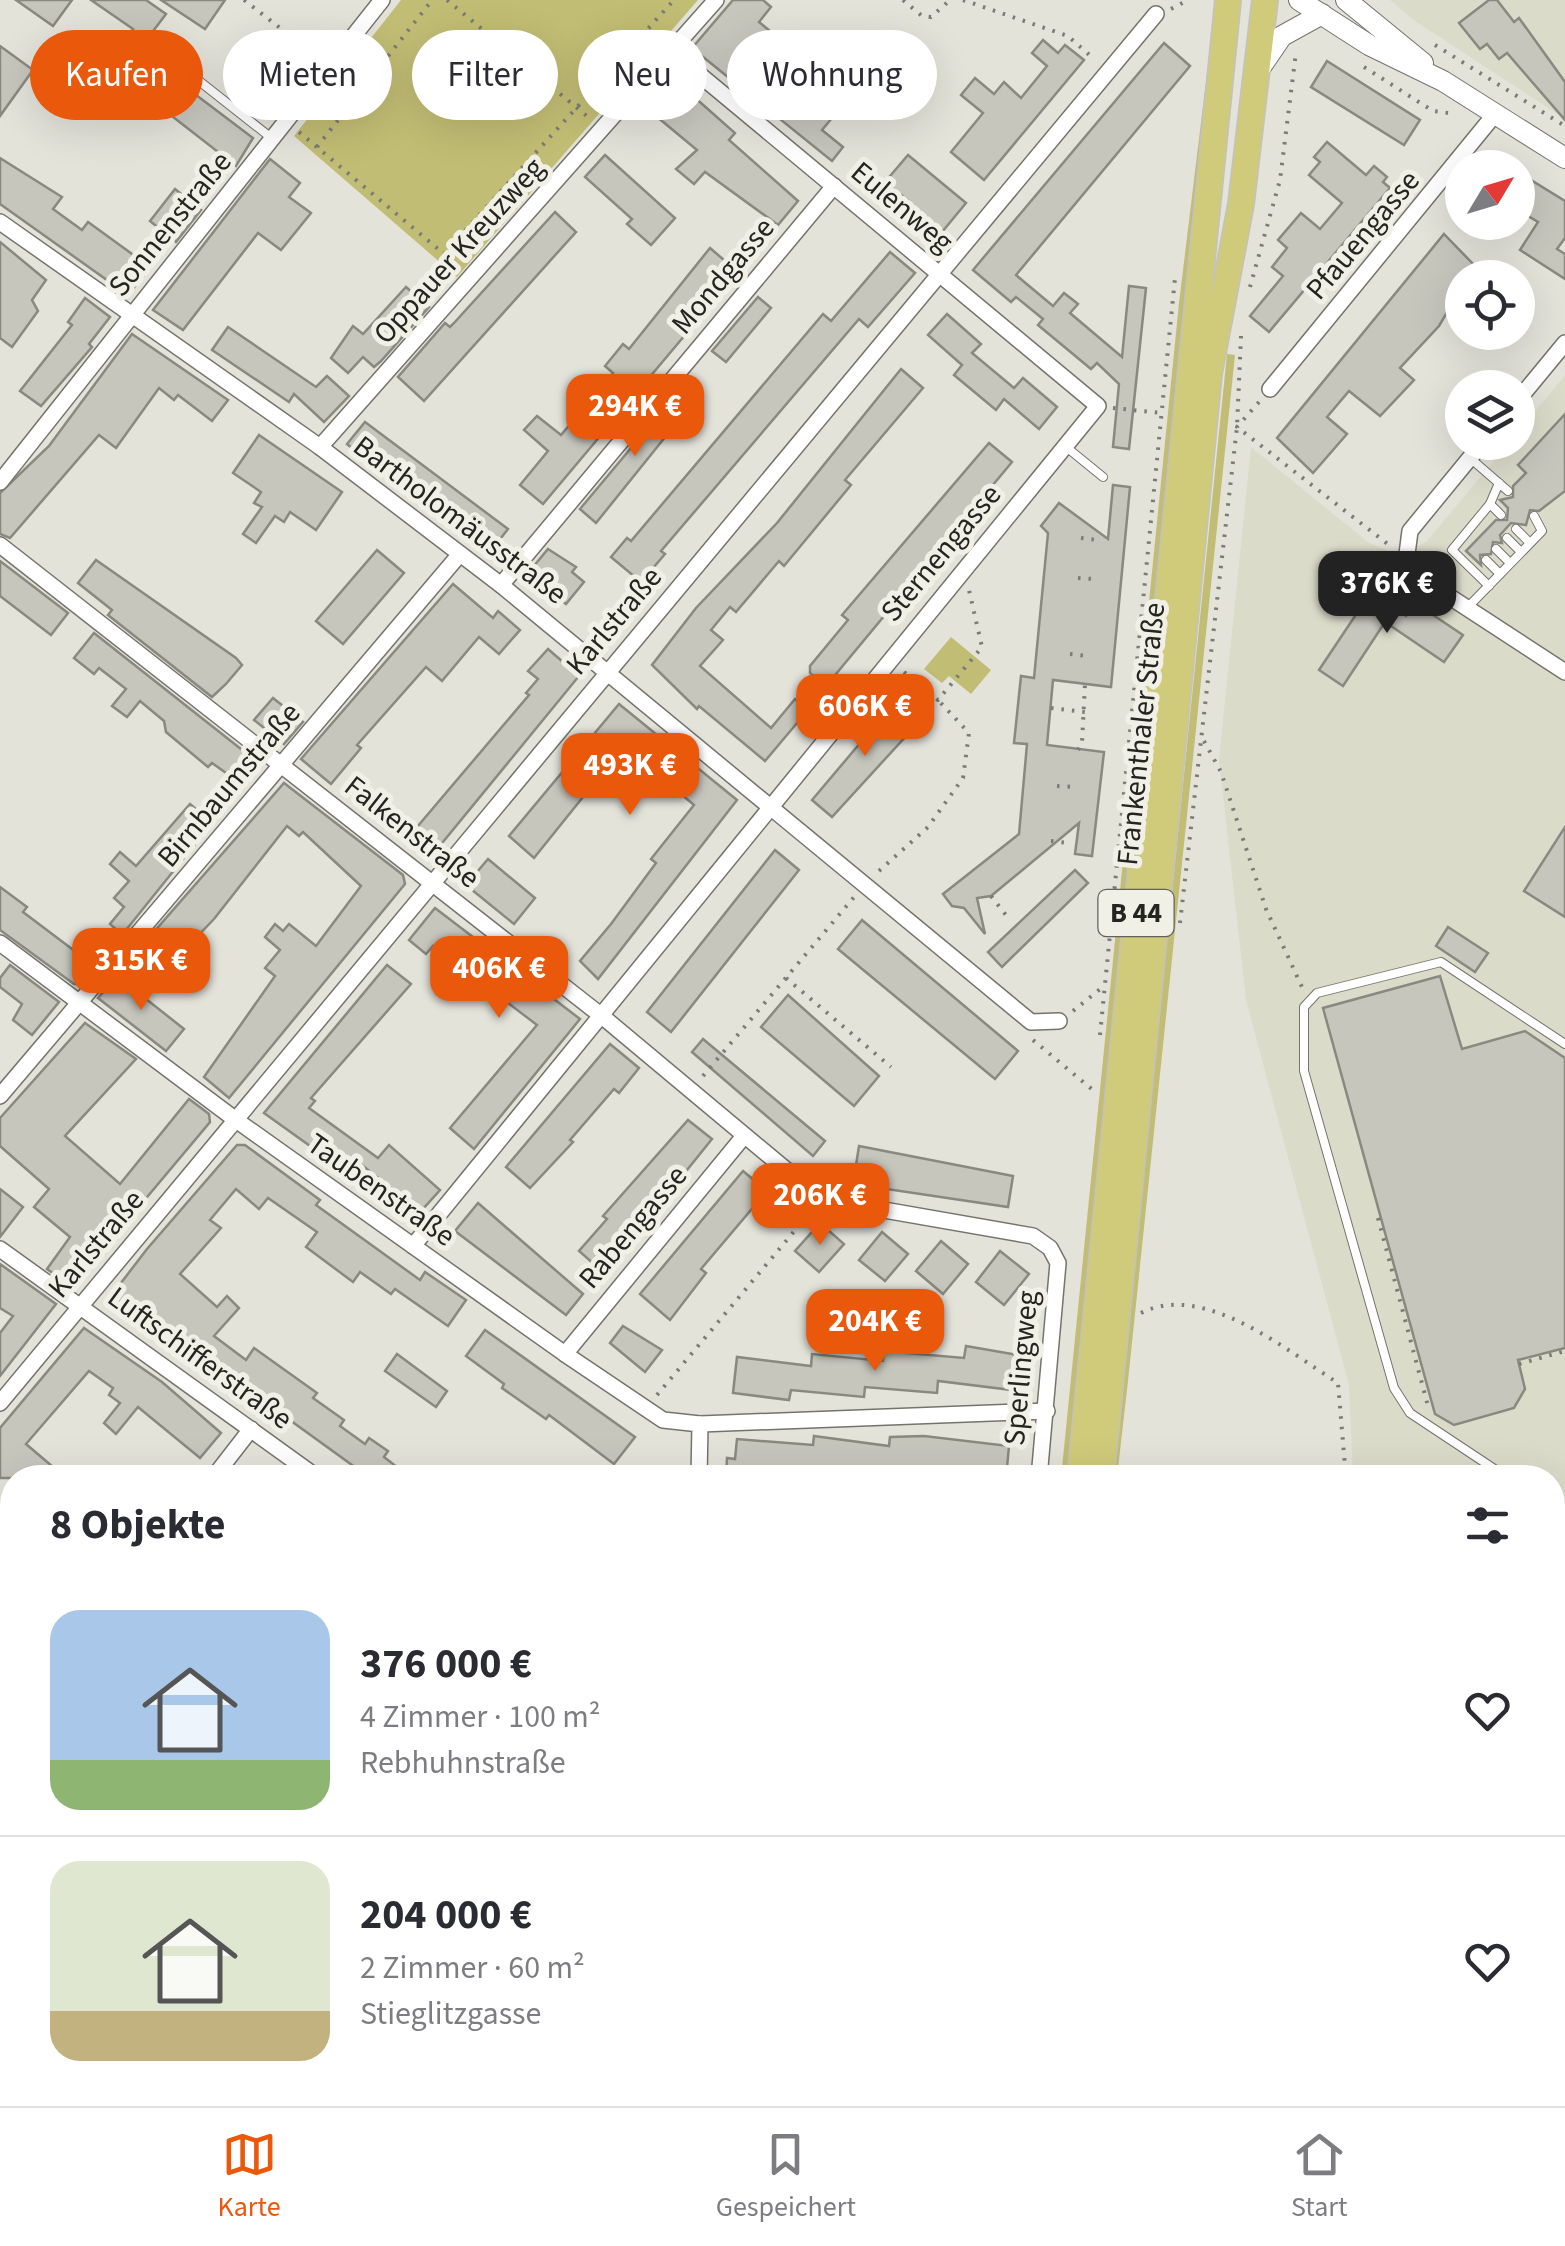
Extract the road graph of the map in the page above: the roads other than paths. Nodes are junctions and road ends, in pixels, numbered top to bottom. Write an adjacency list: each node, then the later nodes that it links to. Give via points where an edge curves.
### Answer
1 (382, 0): 16 (street, Sonnenstraße)
2 (716, 0): 9 (street, Oppauer Kreuzweg)
3 (1228, 0): 82 (main road, Frankenthaler Straße / B 44)
4 (1265, 0): 10 (main road, Frankenthaler Straße / B 44)
5 (1299, 0): 8 (street)
6 (1346, 0): 12 (street)
7 (1156, 14): 20 (street, Karlstraße)
8 (1322, 14): 10 (street, via 1293,28); 12 (street)
9 (690, 30)
10 (1258, 71): 83 (main road, Frankenthaler Straße / B 44, via 1209,374)
11 (707, 81): 18 (street, Eulenweg)
12 (1443, 81): 15 (street)
13 (203, 84): 16 (lane)
14 (611, 120): 27 (street, Oppauer Kreuzweg)
15 (1490, 123): 17 (street); 24 (street, Pfauengasse)
16 (274, 140): 21 (street, Sonnenstraße)
17 (1565, 158)
18 (834, 186): 20 (street, Eulenweg); 53 (street, Mondgasse)
19 (0, 222): 21 (street, Bartholomäusstraße)
20 (939, 274): 25 (street, Eulenweg); 56 (street, Karlstraße)
21 (132, 314): 27 (street, Bartholomäusstraße); 31 (street, Sonnenstraße)
22 (1565, 343): 23 (street)
23 (1535, 379)
24 (1270, 389)
25 (1098, 406): 26 (street, Sternengasse)
26 (1064, 446): 30 (lane); 59 (street, Sternengasse)
27 (320, 448): 49 (street, Bartholomäusstraße)
28 (1468, 460): 55 (street, via 1410,531 1406,554 1421,578)
29 (1472, 460): 32 (lane)
30 (1103, 477)
31 (0, 482)
32 (1499, 483): 33 (lane); 34 (lane)
33 (1508, 491)
34 (1490, 504): 35 (lane); 36 (lane)
35 (1482, 514): 38 (lane); 39 (lane)
36 (1501, 515)
37 (1534, 516): 44 (lane, via 1542,528)
38 (1492, 524)
39 (1472, 526): 41 (lane); 42 (lane)
40 (1516, 529): 44 (lane)
41 (1481, 536)
42 (1462, 538): 46 (lane); 54 (lane, via 1452,550)
43 (1506, 538): 48 (lane)
44 (1530, 543): 48 (lane)
45 (0, 545): 58 (street, Falkenstraße)
46 (1471, 546)
47 (1496, 550): 51 (lane)
48 (1521, 552): 51 (lane)
49 (460, 554): 53 (street, Bartholomäusstraße); 58 (street, Birnbaumstraße)
50 (1486, 560): 52 (lane)
51 (1510, 563): 52 (lane)
52 (1500, 574): 54 (lane)
53 (501, 585): 56 (street, Bartholomäusstraße)
54 (1489, 586): 55 (lane)
55 (1467, 608): 57 (street)
56 (608, 670): 59 (street, Bartholomäusstraße); 60 (street, Karlstraße)
57 (1565, 672)
58 (282, 764): 60 (street, Falkenstraße); 62 (street, Birnbaumstraße)
59 (769, 804): 63 (street, Sternengasse); 64 (street, Bartholomäusstraße, via 1031,1022)
60 (434, 884): 63 (street, Falkenstraße); 67 (street, Karlstraße)
61 (0, 943): 62 (street, Taubenstraße)
62 (80, 1002): 66 (street, Birnbaumstraße); 67 (street, Taubenstraße)
63 (602, 1017): 68 (street, Falkenstraße); 69 (street, Sternengasse)
64 (1059, 1021)
65 (1565, 1044): 84 (lane, via 1441,962 1307,1000 1304,1071 1394,1388 1423,1422)
66 (0, 1096)
67 (236, 1120): 69 (street, Taubenstraße); 72 (street, Karlstraße)
68 (744, 1136): 71 (street, Falkenstraße, via 821,1199 1033,1236); 73 (street, Rabengasse)
69 (412, 1246): 73 (street, Taubenstraße)
70 (0, 1249): 72 (street, Luftschifferstraße)
71 (1058, 1263): 75 (street, Sperlingweg)
72 (81, 1305): 74 (street, Karlstraße); 77 (street, Luftschifferstraße)
73 (564, 1354): 76 (street, Taubenstraße, via 646,1409 680,1425)
74 (0, 1403)
75 (1047, 1411): 76 (street, Taubenstraße); 81 (street, Sperlingweg)
76 (700, 1424): 80 (street)
77 (251, 1429): 78 (street); 79 (street, Luftschifferstraße)
78 (223, 1465)
79 (300, 1465)
80 (699, 1465)
81 (1040, 1465)
82 (1081, 1465)
83 (1102, 1465)
84 (1488, 1465)

